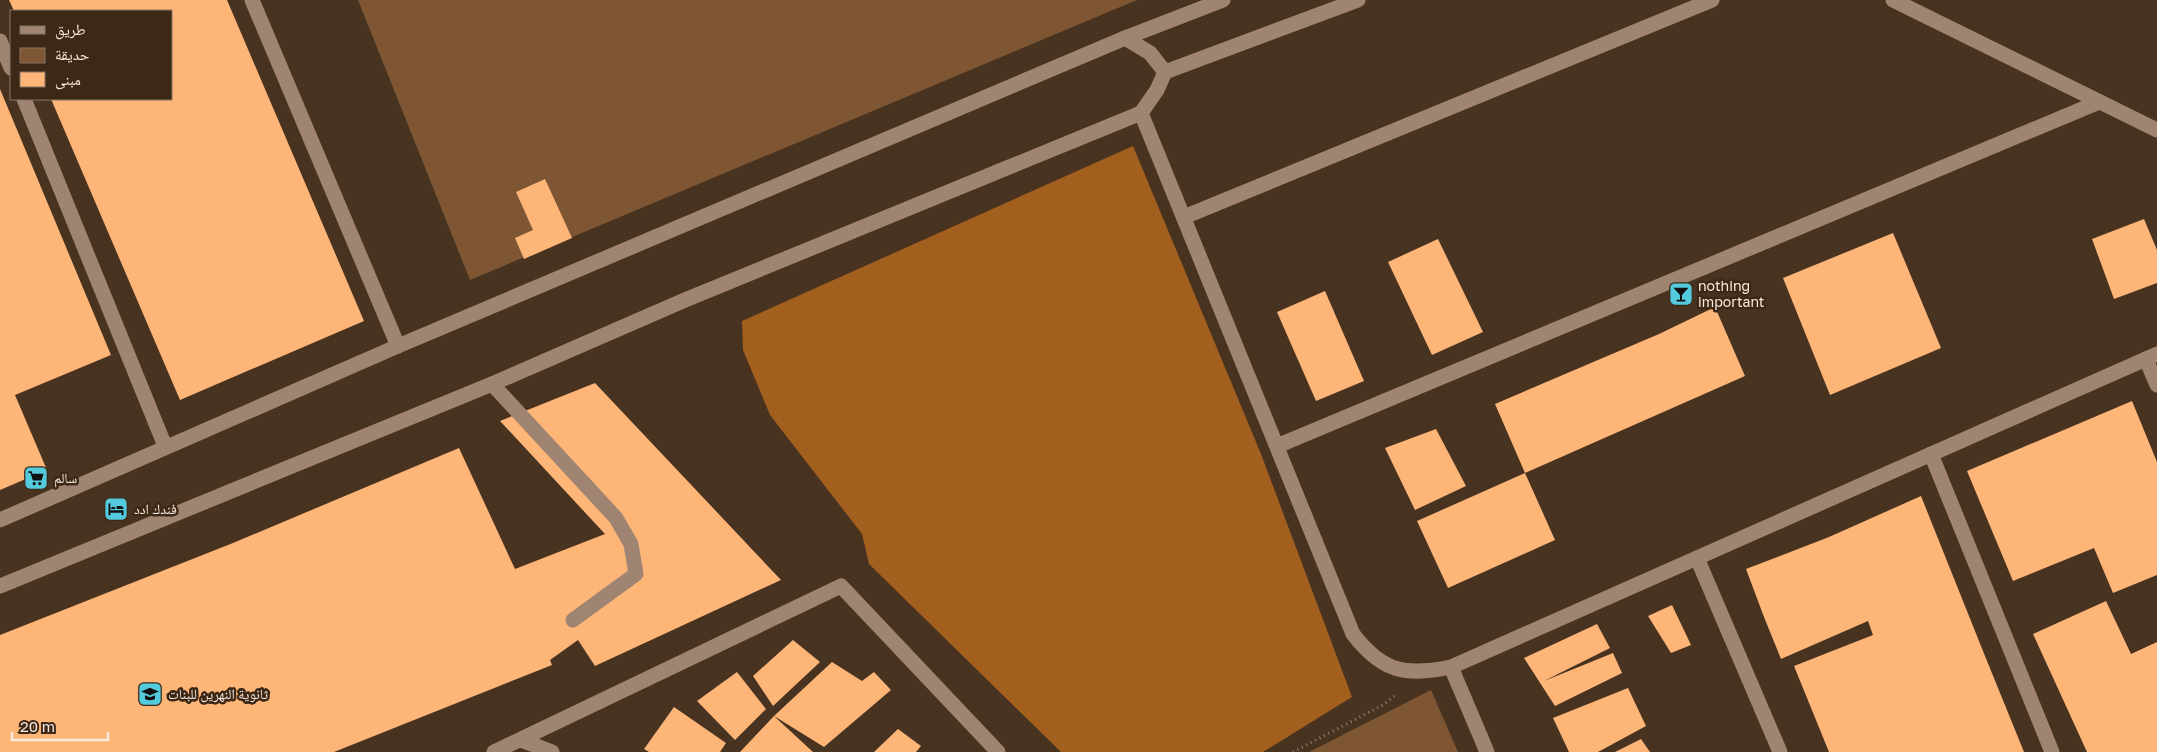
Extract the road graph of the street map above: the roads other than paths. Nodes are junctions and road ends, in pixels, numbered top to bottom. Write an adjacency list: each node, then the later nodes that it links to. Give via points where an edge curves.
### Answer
1 (252, 0): 15 (street)
2 (1223, 0): 6 (street)
3 (1358, 0): 9 (street)
4 (1712, 0): 14 (street)
5 (1892, 0): 11 (street)
6 (1125, 38): 9 (street, via 1150,53); 15 (street)
7 (0, 41): 8 (street)
8 (10, 66)
9 (1165, 72): 12 (street, via 1158,90)
10 (24, 100): 19 (street)
11 (2099, 102): 13 (street); 20 (street)
12 (1142, 113): 14 (street); 17 (street, via 685,300)
13 (2157, 130)
14 (1184, 217): 20 (street)
15 (398, 346): 19 (street)
16 (2151, 357): 18 (street); 21 (street)
17 (492, 384): 24 (street); 25 (street, via 616,518 631,544 636,574)
18 (2157, 385)
19 (165, 446): 22 (street)
20 (1277, 446): 26 (street, via 1353,634 1363,647 1390,666 1421,673)
21 (1931, 454): 23 (street); 33 (street)
22 (0, 520)
23 (1697, 558): 26 (street); 32 (street)
24 (0, 586)
25 (573, 620)
26 (1451, 667): 31 (street)
27 (521, 740): 28 (street); 29 (street); 30 (street, via 841,586)
28 (494, 752)
29 (552, 752)
30 (998, 752)
31 (1487, 752)
32 (1780, 752)
33 (2052, 752)

